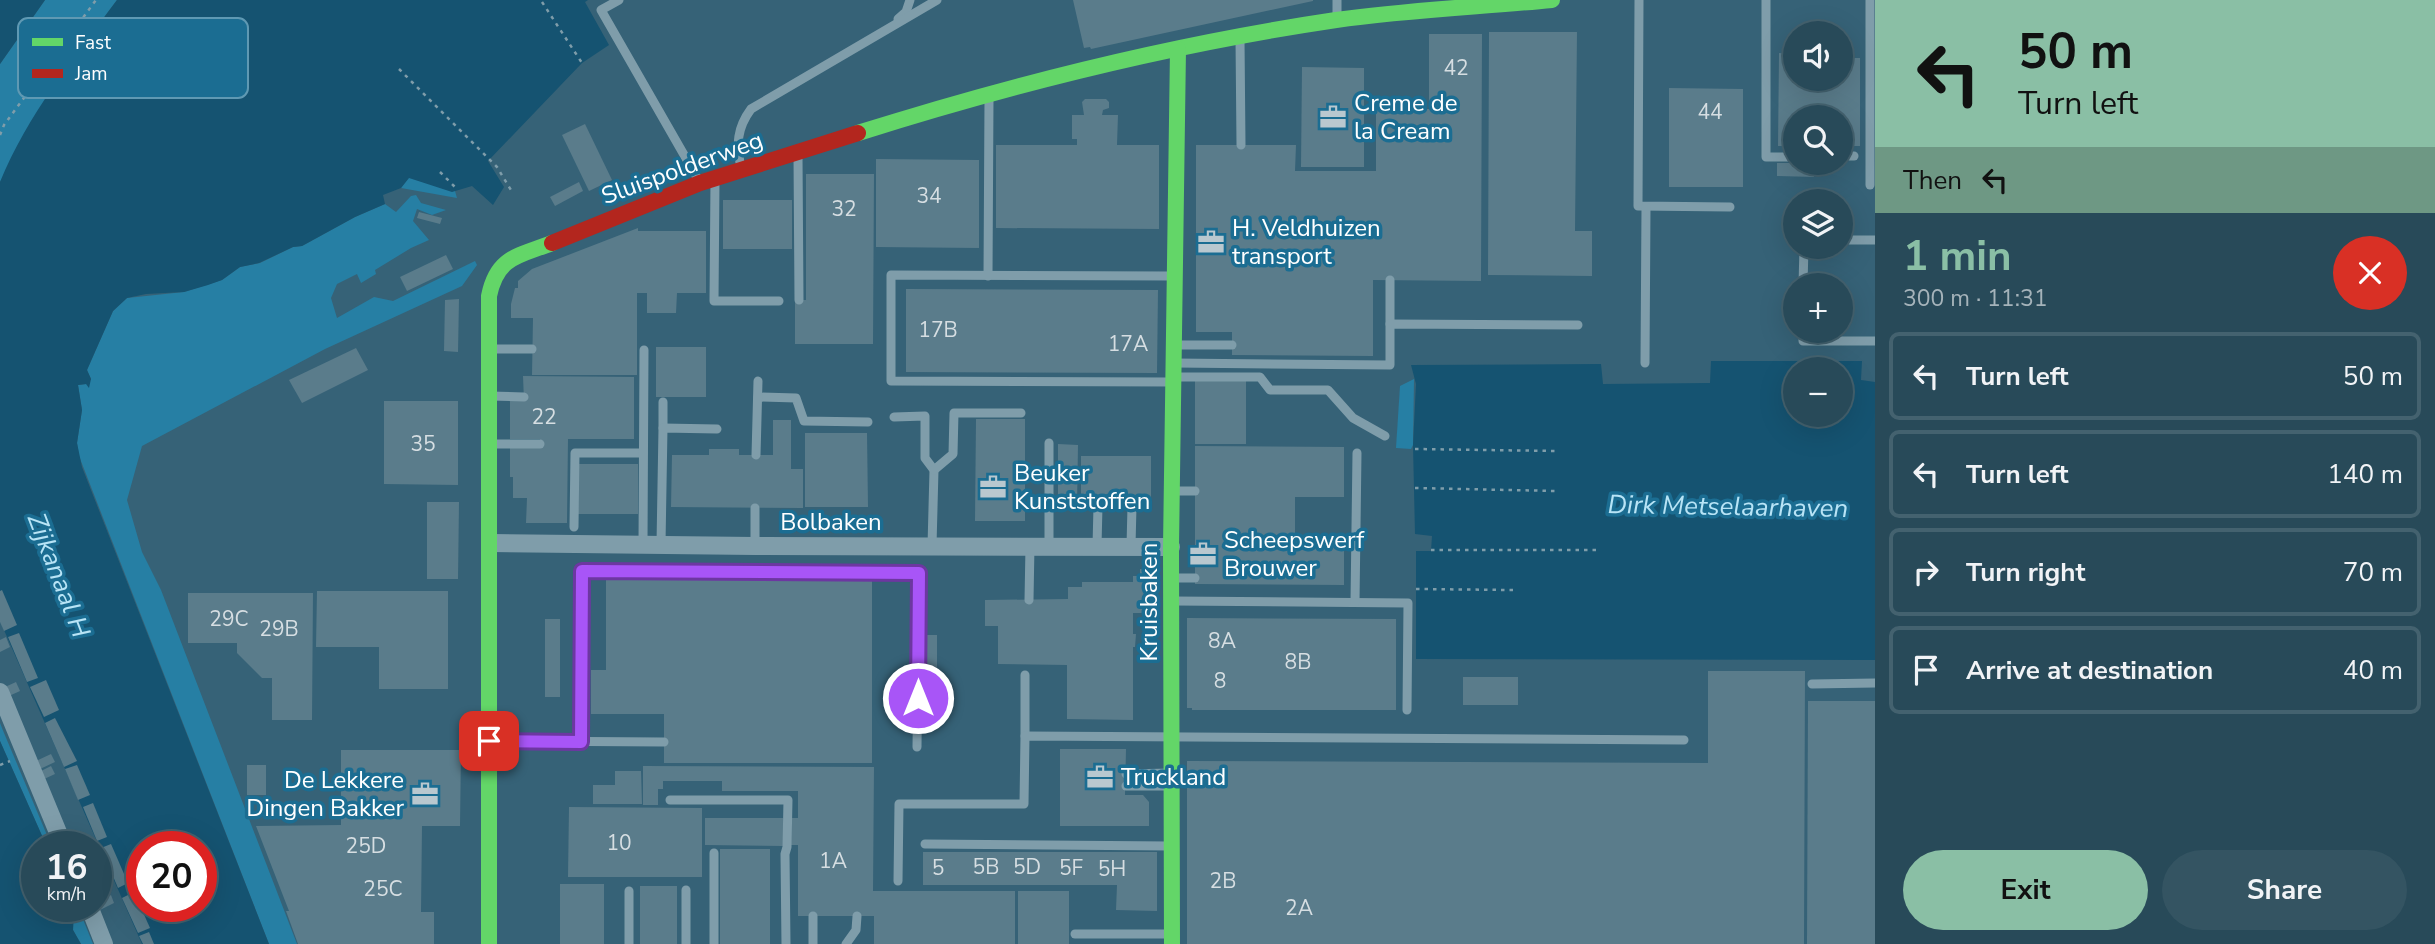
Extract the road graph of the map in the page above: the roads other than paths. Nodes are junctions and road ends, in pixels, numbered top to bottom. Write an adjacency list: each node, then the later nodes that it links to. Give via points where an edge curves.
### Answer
1 (619, 0): 18 (lane, via 601,10)
2 (910, 0): 10 (lane, via 906,12)
3 (936, 0): 10 (lane)
4 (1337, 0): 9 (lane)
5 (1552, 0): 9 (street, Sluispolderweg)
6 (1639, 0): 20 (lane, via 1638,206)
7 (1766, 0): 16 (lane, via 1766,157)
8 (1870, 0): 19 (lane)
9 (1337, 20): 11 (street, Sluispolderweg)
10 (892, 25): 17 (lane, via 751,108 738,134)
11 (1240, 38): 12 (street, Sluispolderweg); 14 (lane)
12 (1178, 49): 13 (street, Sluispolderweg); 25 (street, Kruisbaken)
13 (989, 94): 15 (street, Sluispolderweg); 24 (lane)
14 (1241, 145)
15 (798, 151): 17 (street, Sluispolderweg); 27 (lane)
16 (1783, 157)
17 (741, 169): 18 (street, Sluispolderweg)
18 (707, 180): 28 (lane, via 714,301); 35 (street, Sluispolderweg, via 506,261 492,280)
19 (1870, 185)
20 (1646, 206): 21 (lane); 38 (lane)
21 (1730, 207)
22 (1853, 240): 23 (lane)
23 (1875, 240)
24 (988, 276): 25 (lane); 39 (lane, via 891,275 891,381)
25 (1175, 276): 33 (street, Kruisbaken)
26 (1390, 280): 29 (lane)
27 (799, 300)
28 (779, 301)
29 (1390, 324): 30 (lane); 39 (lane, via 1390,365)
30 (1578, 326)
31 (1853, 341): 32 (lane)
32 (1875, 341)
33 (1174, 345): 34 (lane); 39 (street, Kruisbaken)
34 (1232, 345)
35 (489, 349): 36 (lane); 41 (street, Sluispolderweg)
36 (532, 349)
37 (644, 349): 54 (lane)
38 (1645, 363)
39 (1173, 374): 50 (lane, via 1260,377 1270,390 1328,390 1353,418); 58 (street, Kruisbaken)
40 (758, 381): 43 (lane)
41 (489, 396): 42 (lane); 52 (street, Sluispolderweg)
42 (524, 397)
43 (758, 397): 47 (lane, via 796,398 804,421); 56 (lane)
44 (663, 402): 48 (lane)
45 (1021, 413): 57 (lane, via 954,413 953,454)
46 (894, 416): 57 (lane, via 925,416 925,458)
47 (868, 422)
48 (663, 428): 49 (lane); 65 (lane)
49 (717, 429)
50 (1385, 436)
51 (1049, 443): 68 (lane)
52 (490, 444): 53 (lane); 64 (street, Sluispolderweg)
53 (540, 444)
54 (643, 453): 63 (lane, via 575,453); 65 (lane)
55 (1357, 453): 77 (lane)
56 (757, 455)
57 (934, 470): 71 (lane)
58 (1172, 491): 59 (lane); 72 (street, Kruisbaken)
59 (1195, 491)
60 (1098, 506): 69 (lane)
61 (1132, 506): 70 (lane)
62 (755, 508): 66 (lane)
63 (574, 527)
64 (491, 543): 65 (street, Bolbaken); 86 (street, Sluispolderweg)
65 (652, 544): 66 (street, Bolbaken)
66 (755, 546): 71 (street, Bolbaken)
67 (1030, 546): 68 (street, Bolbaken); 71 (street, Bolbaken); 75 (lane)
68 (1049, 546): 69 (street, Bolbaken)
69 (1097, 546): 70 (street, Bolbaken)
70 (1131, 546): 72 (street, Bolbaken)
71 (932, 547)
72 (1171, 547): 73 (street, Kruisbaken)
73 (1172, 578): 74 (lane); 76 (street, Kruisbaken)
74 (1195, 578)
75 (1029, 600)
76 (1172, 601): 77 (lane); 84 (street, Kruisbaken)
77 (1356, 602): 82 (lane, via 1408,603)
78 (1025, 675): 83 (lane)
79 (1875, 683): 80 (lane)
80 (1812, 684)
81 (0, 692): 94 (street)
82 (1407, 710)
83 (1025, 736): 84 (lane); 98 (lane, via 1024,804 899,804)
84 (1172, 737): 85 (lane); 91 (street, Kruisbaken)
85 (1684, 740)
86 (489, 741): 87 (lane); 107 (street, Sluispolderweg)
87 (581, 742): 88 (lane); 89 (lane, via 582,571 919,573)
88 (664, 742)
89 (917, 747)
90 (1126, 774): 91 (lane)
91 (1172, 780): 92 (lane); 96 (street, Kruisbaken)
92 (1126, 786)
93 (670, 800): 111 (lane, via 788,800)
94 (57, 831)
95 (925, 844): 96 (lane)
96 (1172, 846): 105 (street, Kruisbaken)
97 (714, 853): 110 (lane)
98 (898, 881)
99 (685, 890): 109 (lane)
100 (628, 891): 108 (lane)
101 (813, 916): 112 (lane)
102 (856, 916): 113 (lane, via 856,930)
103 (95, 922): 106 (street)
104 (1075, 934): 105 (lane)
105 (1172, 939)
106 (104, 944)
107 (489, 944)
108 (629, 944)
109 (686, 944)
110 (714, 944)
111 (786, 944)
112 (813, 944)
113 (846, 944)

